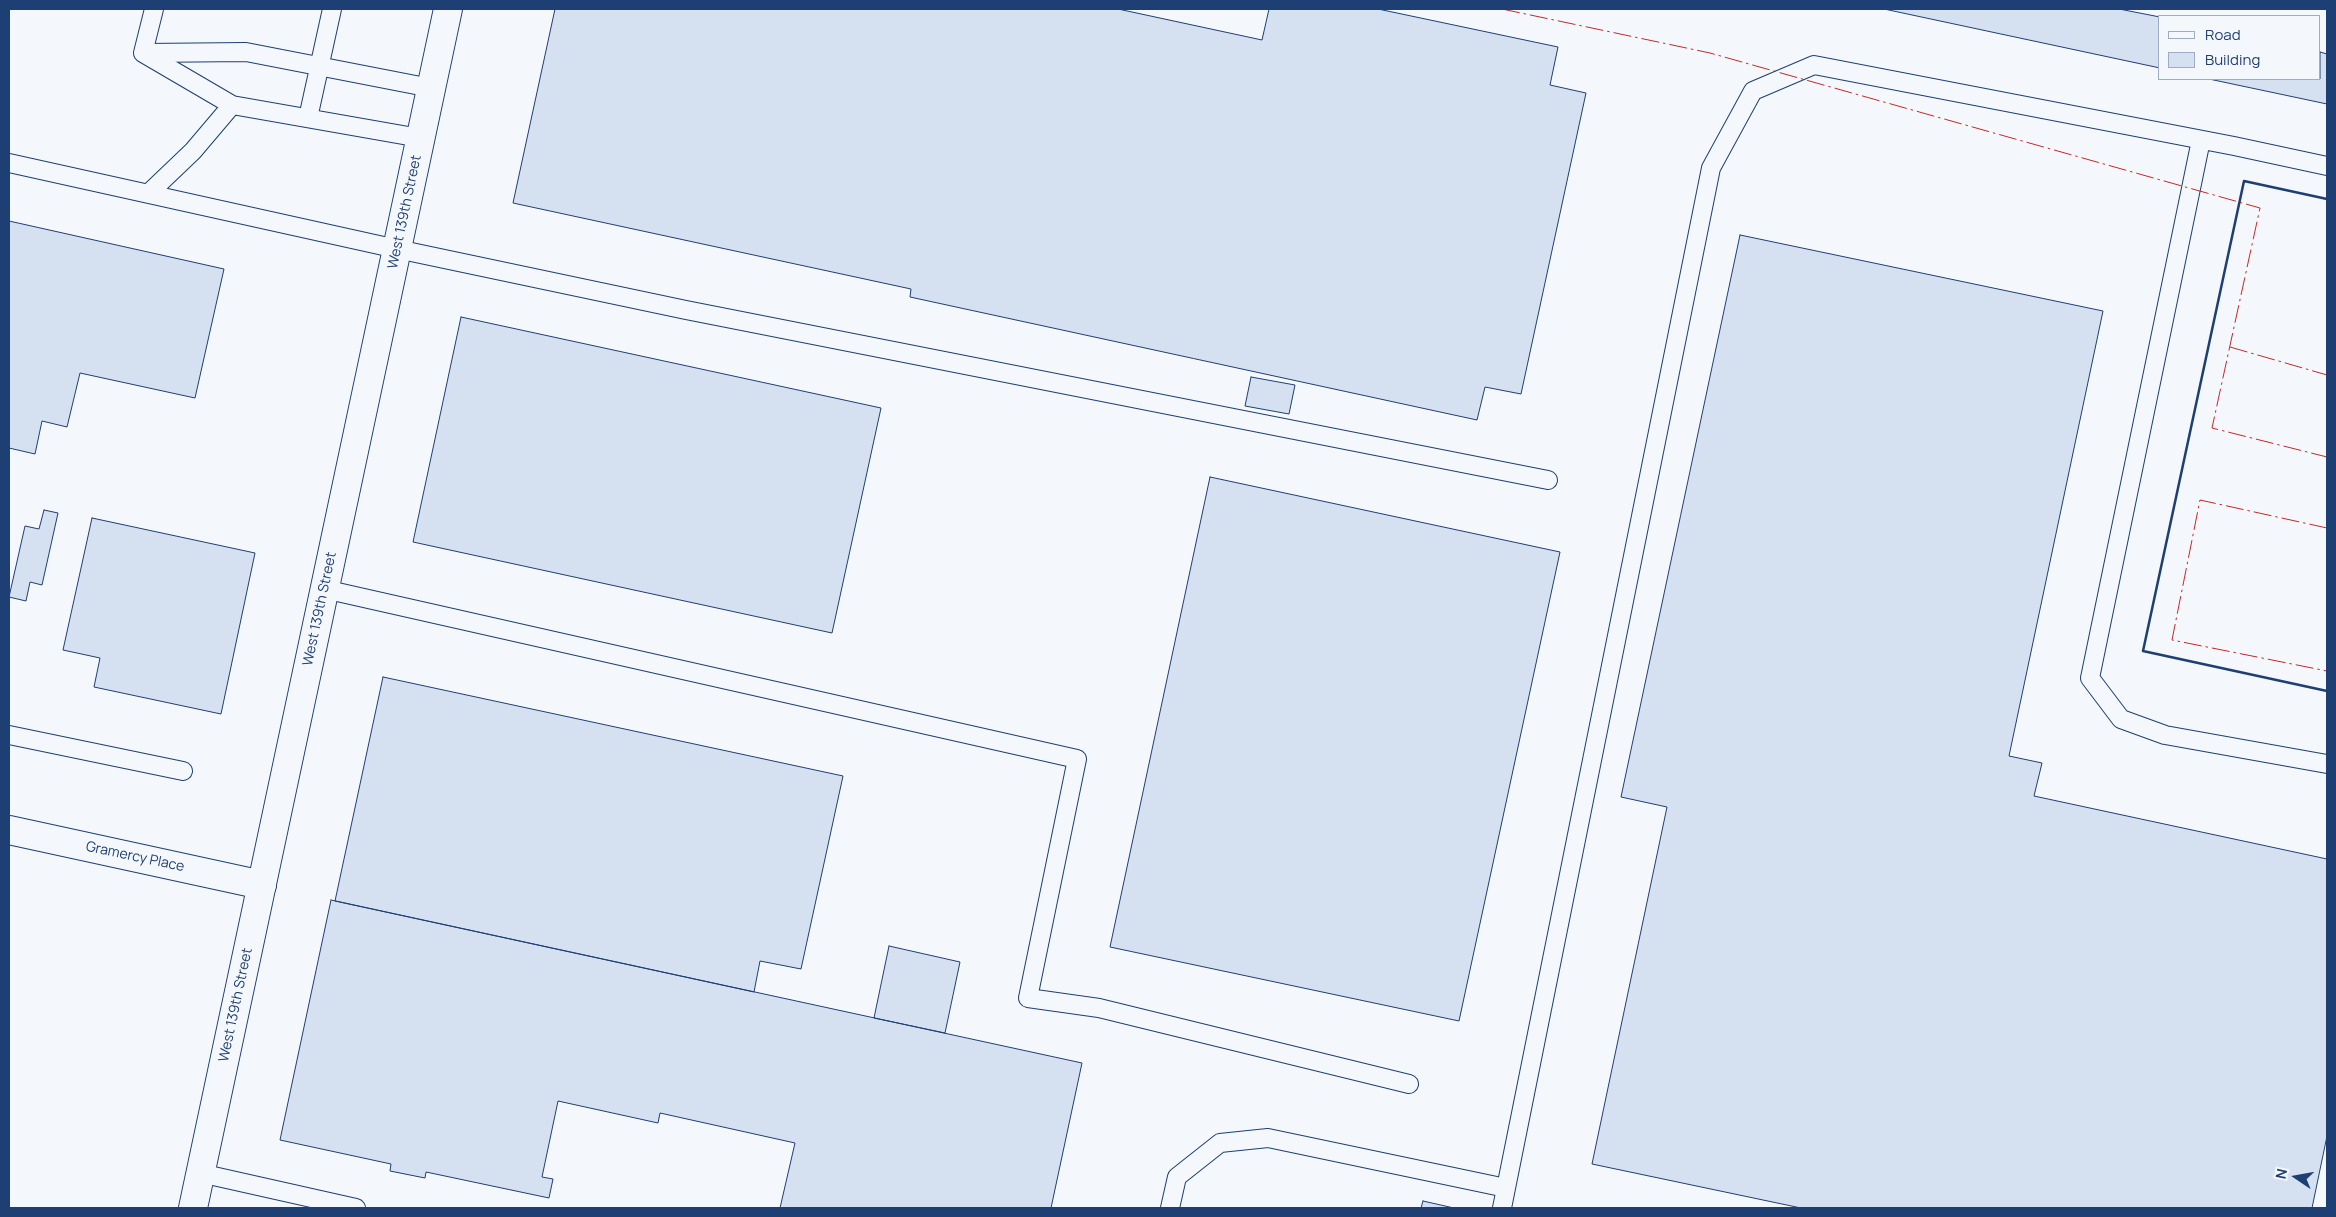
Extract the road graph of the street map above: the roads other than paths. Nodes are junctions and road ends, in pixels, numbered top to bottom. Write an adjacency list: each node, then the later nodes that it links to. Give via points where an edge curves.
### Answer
1 (154, 9): 4 (lane)
2 (332, 9): 5 (lane)
3 (448, 9): 6 (street, West 139th Street)
4 (144, 53): 5 (lane, via 246,52); 7 (lane)
5 (319, 66): 6 (lane); 8 (lane)
6 (431, 88): 9 (street, West 139th Street)
7 (232, 105): 8 (lane); 13 (lane, via 193,151)
8 (308, 118): 9 (lane)
9 (420, 138): 14 (street, West 139th Street)
10 (2201, 140): 12 (lane); 18 (lane, via 2090,678 2122,719 2164,735); 24 (lane, via 1814,65 1753,91 1711,168)
11 (9, 163): 13 (lane)
12 (2327, 166)
13 (148, 194): 14 (lane)
14 (397, 249): 15 (lane, via 696,312); 16 (street, West 139th Street)
15 (1548, 480)
16 (324, 590): 21 (street, West 139th Street); 22 (lane, via 1077,759 1028,998 1099,1008)
17 (9, 735): 19 (lane)
18 (2327, 764)
19 (183, 771)
20 (9, 830): 21 (street, Gramercy Place)
21 (262, 885): 23 (street, West 139th Street)
22 (1409, 1084)
23 (200, 1173): 25 (street, West 139th Street); 26 (lane)
24 (1506, 1188): 27 (lane, via 1268,1138 1220,1143 1177,1177); 28 (lane)
25 (193, 1208)
26 (356, 1208)
27 (1170, 1208)
28 (1502, 1208)

